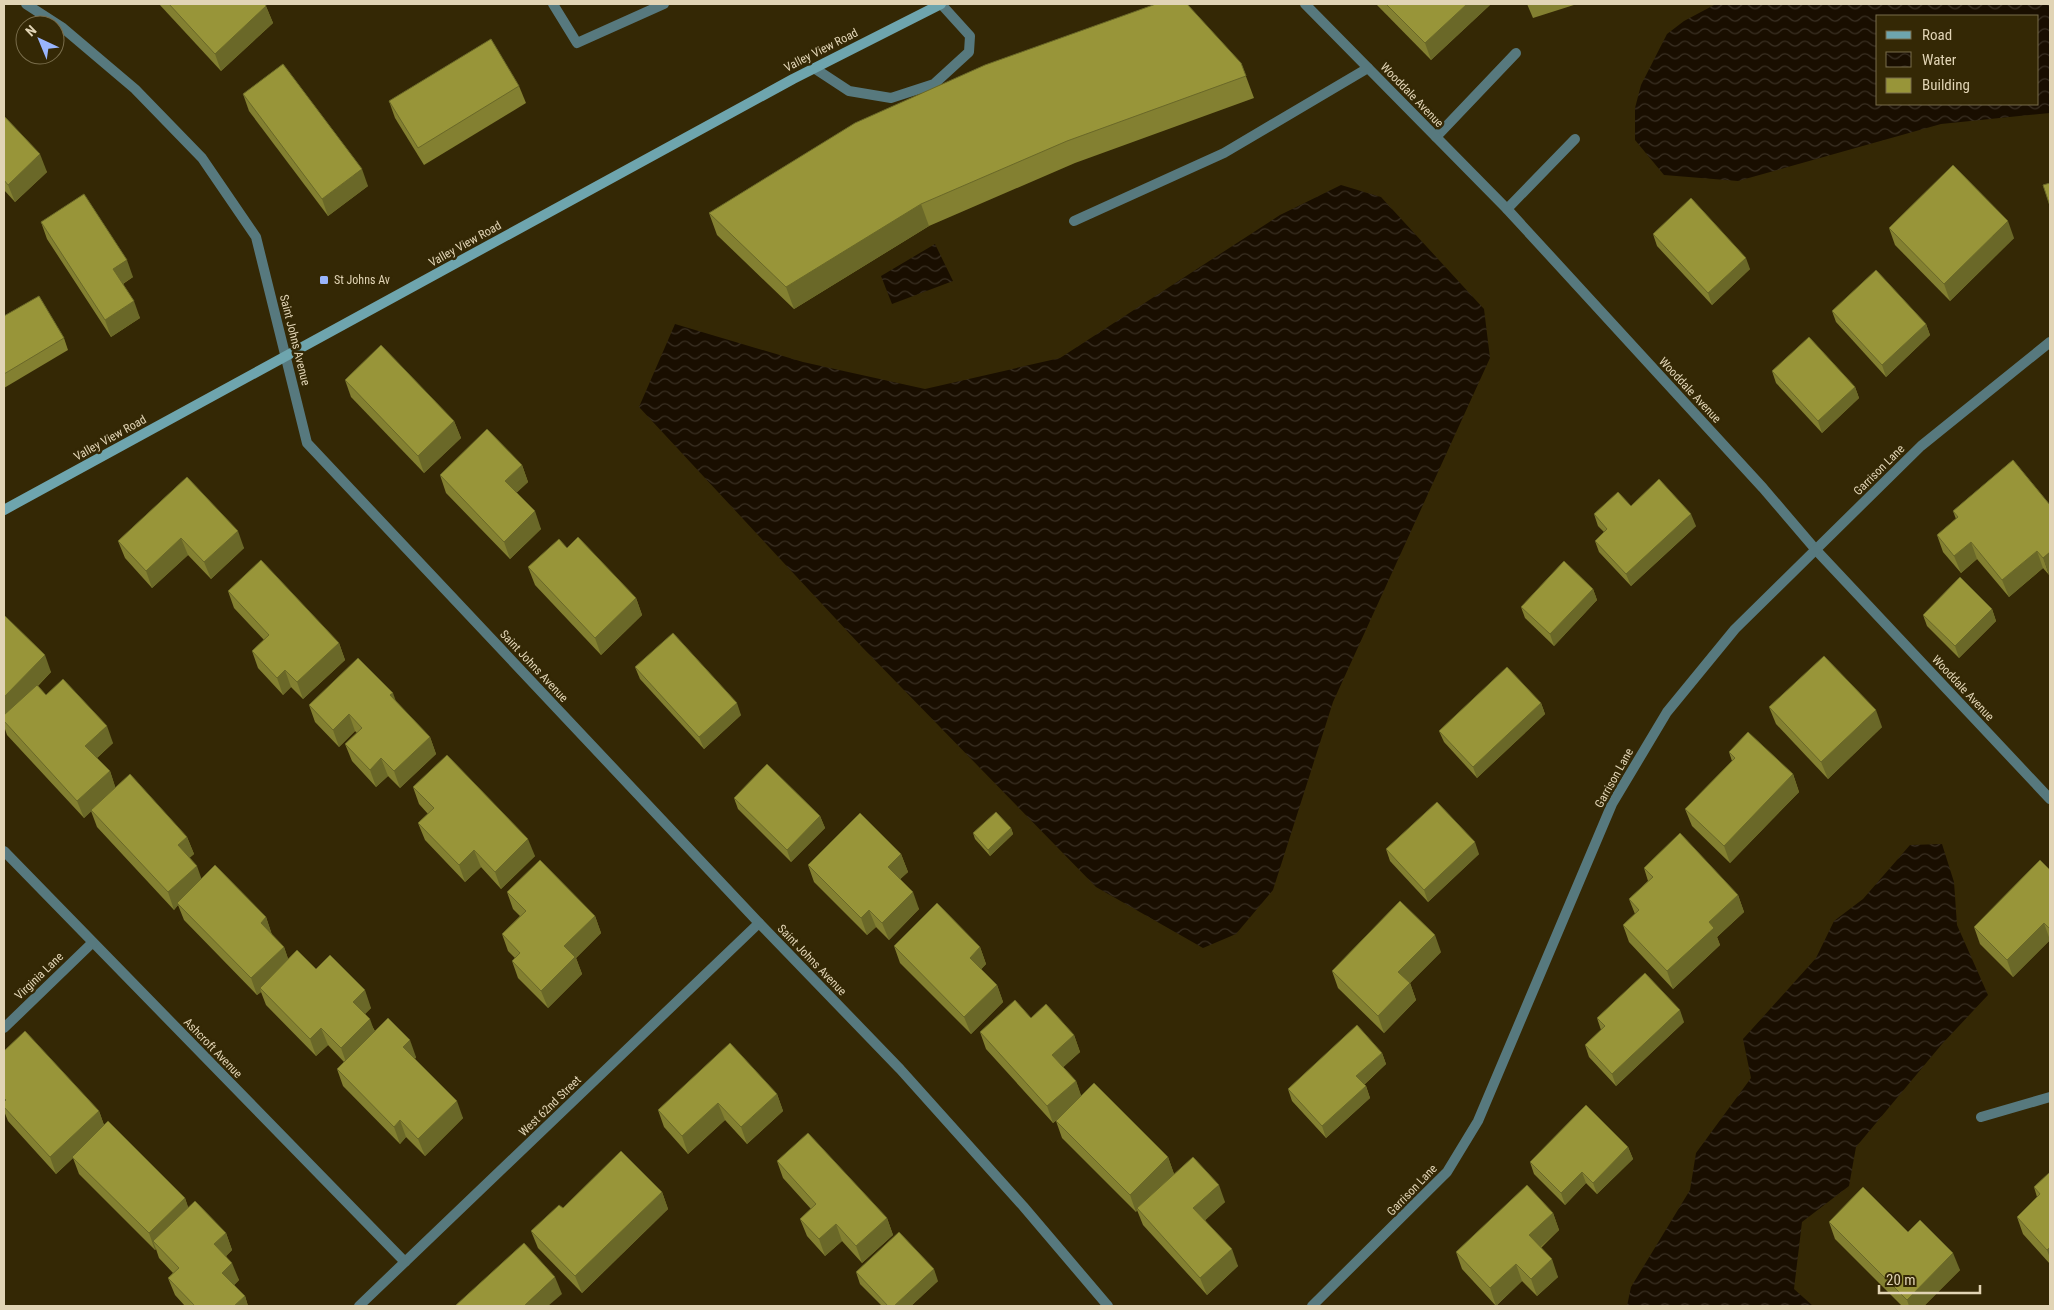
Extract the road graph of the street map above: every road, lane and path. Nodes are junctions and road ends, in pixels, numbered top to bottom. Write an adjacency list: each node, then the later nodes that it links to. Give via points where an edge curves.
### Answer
1 (26, 4): 14 (street, Saint Johns Avenue, via 63,28 135,89 202,158 256,236)
2 (553, 4): 3 (street, via 577,43)
3 (664, 4)
4 (941, 4): 7 (street, Valley View Road); 7 (street, via 970,36 969,52 934,84 891,98 849,90)
5 (1306, 4): 8 (street, Wooddale Avenue)
6 (1516, 52): 9 (street)
7 (814, 68): 14 (street, Valley View Road)
8 (1368, 68): 9 (street, Wooddale Avenue); 12 (street, via 1224,153)
9 (1436, 137): 11 (street, Wooddale Avenue)
10 (1575, 138): 11 (street)
11 (1507, 209): 16 (street, Wooddale Avenue)
12 (1074, 221)
13 (2050, 342): 16 (street, Garrison Lane, via 1921,446)
14 (286, 356): 15 (street, Valley View Road); 19 (street, Saint Johns Avenue, via 307,443)
15 (4, 510)
16 (1816, 550): 17 (street, Wooddale Avenue); 27 (street, Garrison Lane, via 1735,630 1667,712 1612,804 1478,1121 1447,1172)
17 (2050, 798)
18 (4, 851): 20 (street, Ashcroft Avenue)
19 (759, 923): 24 (street, West 62nd Street); 26 (street, Saint Johns Avenue, via 900,1069)
20 (92, 942): 21 (street, Virginia Lane); 24 (street, Ashcroft Avenue)
21 (4, 1028)
22 (2050, 1097): 23 (street)
23 (1982, 1117)
24 (405, 1262): 25 (street, West 62nd Street)
25 (358, 1306)
26 (1108, 1306)
27 (1312, 1306)

